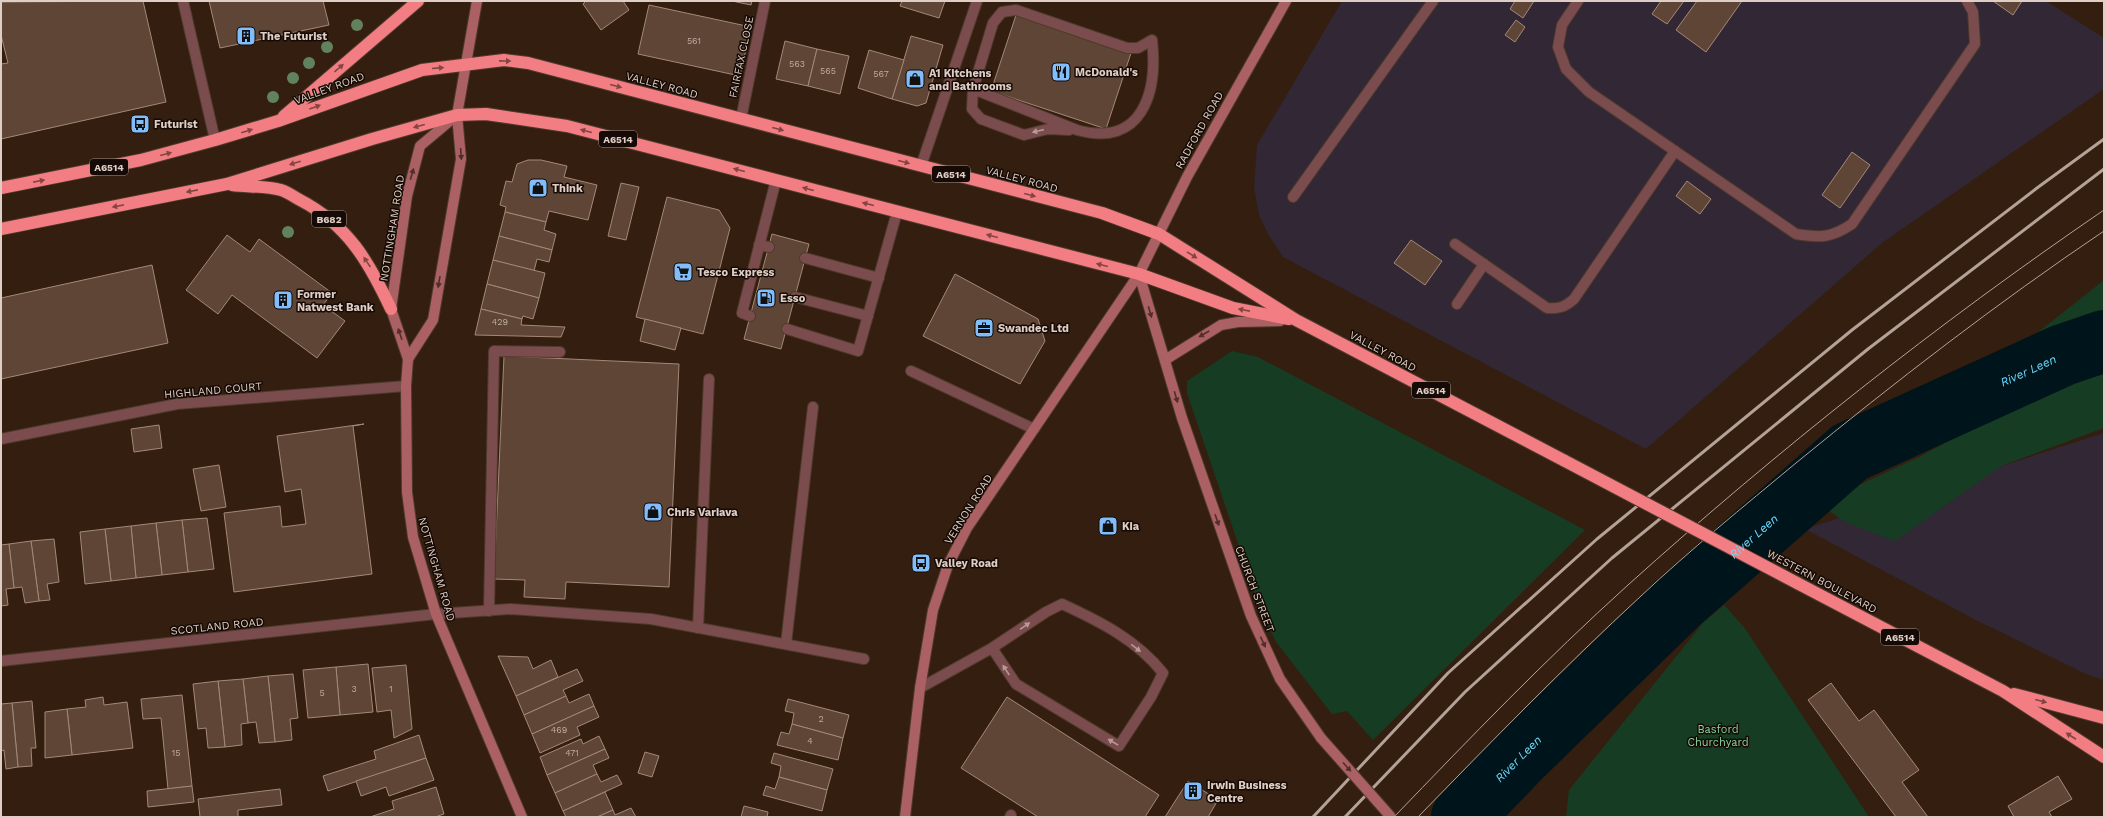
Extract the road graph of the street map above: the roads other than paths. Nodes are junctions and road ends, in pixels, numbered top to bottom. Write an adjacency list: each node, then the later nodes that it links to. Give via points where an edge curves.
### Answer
1 (183, 1): 16 (street)
2 (418, 1): 14 (highway, one-way to 2)
3 (477, 1): 10 (street, NOTTINGHAM ROAD / B682)
4 (765, 1): 13 (street, FAIRFAX CLOSE)
5 (976, 1): 18 (street)
6 (1286, 1): 25 (street, RADFORD ROAD, via 1191,170)
7 (1433, 1): 22 (street)
8 (1578, 1): 17 (street, via 1562,25 1558,47 1566,69 1589,92)
9 (1967, 1): 17 (street, via 1974,12 1975,44 1852,224 1838,234 1820,238 1796,234)
10 (466, 66): 12 (street, NOTTINGHAM ROAD / B682); 13 (highway, VALLEY ROAD / A6514, one-way to 13, via 504,60 528,63); 14 (highway, VALLEY ROAD / A6514, one-way to 10, via 422,70)
11 (973, 89): 15 (street); 15 (street, one-way to 11, via 1048,129 1024,135 982,119 972,109); 15 (street, via 992,22 1002,12 1016,10 1127,48 1138,48 1152,40 1154,61 1150,91 1136,119 1119,131 1106,134)
12 (457, 115): 19 (highway, VALLEY ROAD / A6514, one-way to 12, via 566,126 486,114); 20 (highway, VALLEY ROAD / A6514, one-way to 20); 33 (street, NOTTINGHAM ROAD / B682, one-way to 12, via 407,196 420,146); 39 (street, NOTTINGHAM ROAD / B682, one-way to 39, via 461,159 433,320)
13 (740, 119): 18 (highway, VALLEY ROAD / A6514, one-way to 18)
14 (278, 121): 16 (highway, VALLEY ROAD / A6514, one-way to 14)
15 (1077, 130)
16 (216, 140): 21 (highway, VALLEY ROAD / A6514, one-way to 16, via 141,160)
17 (1675, 151): 28 (street, via 1574,299 1566,306 1547,308)
18 (921, 166): 25 (highway, VALLEY ROAD / A6514, one-way to 25, via 1102,214)
19 (776, 180): 23 (highway, VALLEY ROAD / A6514, one-way to 19); 34 (street, via 764,246 754,283 742,313)
20 (227, 184): 24 (highway, VALLEY ROAD / A6514, one-way to 24); 33 (highway, B682, one-way to 20, via 361,253 348,237 315,208 281,190)
21 (1, 188)
22 (1293, 197)
23 (898, 212): 29 (highway, VALLEY ROAD / A6514, one-way to 23); 30 (street)
24 (1, 229)
25 (1159, 234): 29 (street, RADFORD ROAD); 36 (highway, VALLEY ROAD / A6514, one-way to 36)
26 (1456, 244): 28 (street)
27 (805, 258): 30 (street)
28 (1484, 264): 32 (street)
29 (1139, 274): 36 (highway, VALLEY ROAD / A6514, one-way to 29, via 1234,308); 40 (street, CHURCH STREET, one-way to 40); 45 (street, VERNON ROAD)
30 (879, 278): 35 (street)
31 (795, 297): 35 (street)
32 (1456, 304)
33 (391, 309): 39 (street, NOTTINGHAM ROAD / B682, one-way to 33)
34 (750, 316)
35 (868, 316): 37 (street, via 858,351)
36 (1296, 320): 40 (street, one-way to 40, via 1221,324); 47 (highway, VALLEY ROAD / A6514)
37 (786, 329)
38 (560, 352): 48 (street, via 494,351)
39 (408, 359): 43 (street, NOTTINGHAM ROAD / B682)
40 (1165, 360): 61 (street, CHURCH STREET, one-way to 61, bridge, via 1182,418 1251,616 1280,679 1321,738)
41 (911, 371): 45 (street)
42 (709, 379): 50 (street)
43 (406, 386): 46 (street, HIGHLAND COURT, via 177,404); 49 (street, NOTTINGHAM ROAD / B682, via 406,492 409,516)
44 (814, 407): 51 (street)
45 (1034, 429): 55 (street, VERNON ROAD, via 967,528 948,565 933,610)
46 (1, 439)
47 (1565, 460): 56 (highway, WESTERN BOULEVARD / A6514, bridge)
48 (489, 611): 49 (street, SCOTLAND ROAD); 50 (street, SCOTLAND ROAD, via 511,610 651,619)
49 (436, 614): 54 (street, SCOTLAND ROAD); 59 (street, NOTTINGHAM ROAD / B682)
50 (698, 628): 51 (street, SCOTLAND ROAD)
51 (786, 644): 53 (street, SCOTLAND ROAD)
52 (992, 648): 52 (street, one-way to 52, via 1062,604 1105,624 1152,660 1163,673 1151,697 1119,746 1016,684); 55 (street)
53 (864, 659)
54 (1, 661)
55 (920, 688): 60 (street, VERNON ROAD)
56 (2003, 691): 57 (highway, WESTERN BOULEVARD / A6514, one-way to 57); 58 (highway, WESTERN BOULEVARD / A6514, one-way to 56)
57 (2104, 718)
58 (2104, 757)
59 (522, 817)
60 (905, 817)
61 (1391, 817)

